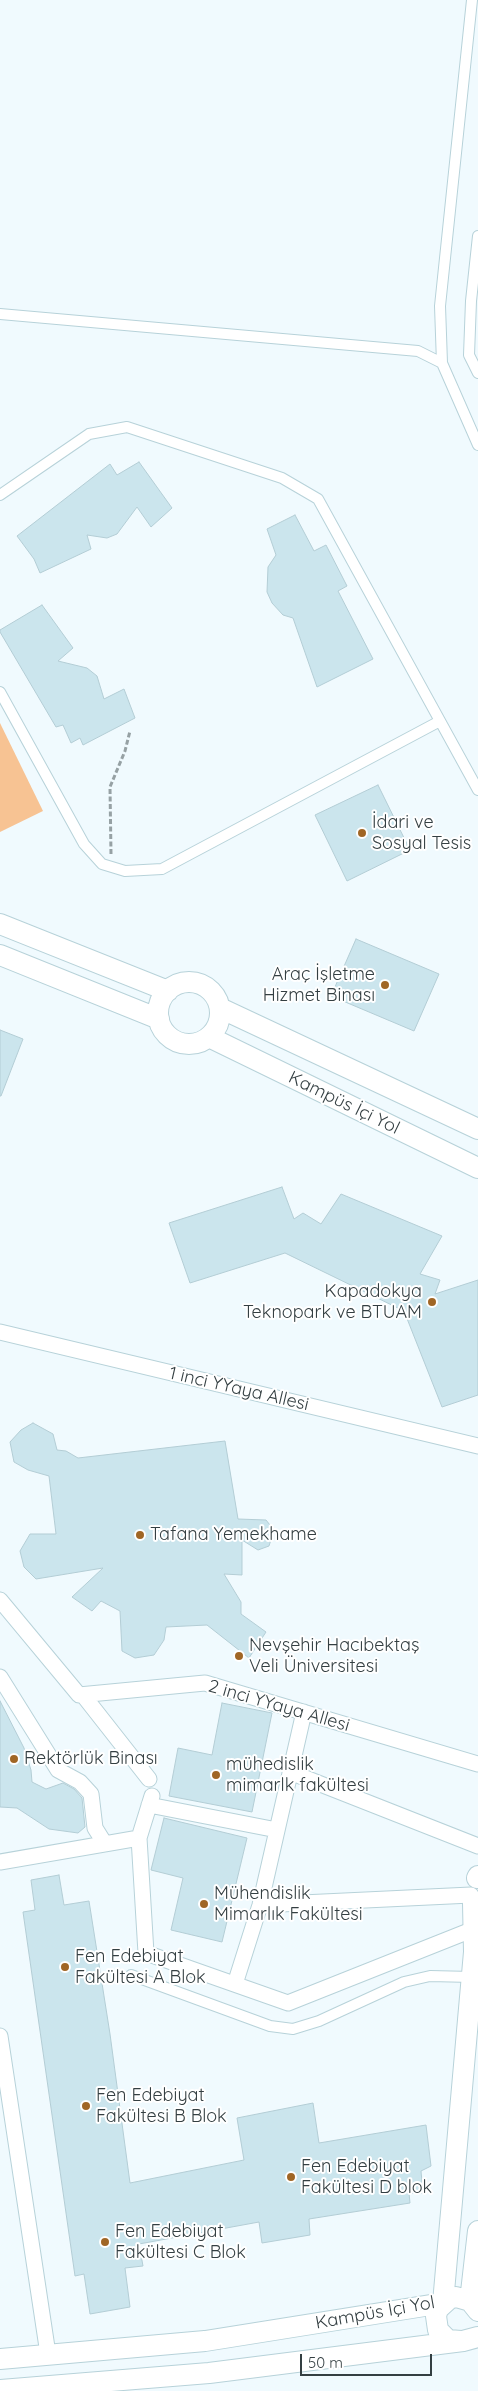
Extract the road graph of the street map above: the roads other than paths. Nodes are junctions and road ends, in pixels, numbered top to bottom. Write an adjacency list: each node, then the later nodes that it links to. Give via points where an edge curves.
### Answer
1 (472, 0): 4 (lane, via 440,306)
2 (478, 236): 5 (lane, via 469,355)
3 (0, 314): 4 (lane, via 418,351)
4 (442, 363): 6 (lane)
5 (478, 373)
6 (478, 445)
7 (0, 495): 9 (lane, via 89,434 127,427 282,478 318,499)
8 (0, 692): 9 (lane, via 84,844 102,864 125,871 162,869)
9 (440, 721): 10 (lane)
10 (478, 790)
11 (0, 924): 13 (street)
12 (0, 955): 15 (street)
13 (168, 991): 14 (street, via 178,985 199,984 212,994); 15 (street, via 160,1004)
14 (220, 1008): 16 (street, via 220,1019); 17 (street, Kampüs İçi Yol)
15 (159, 1019): 16 (street, via 162,1029 179,1042 189,1044)
16 (209, 1037): 18 (street, Kampüs İçi Yol)
17 (478, 1129)
18 (478, 1168)
19 (0, 1332): 20 (street, 1 inci YYaya Allesi)
20 (478, 1446)
21 (0, 1600): 23 (street, via 79,1695)
22 (0, 1677): 30 (street, via 58,1770 80,1782 91,1794 95,1828)
23 (82, 1694): 24 (street, 2 inci YYaya Allesi, via 205,1683); 27 (street)
24 (304, 1712): 25 (street, 2 inci YYaya Allesi); 26 (street)
25 (478, 1764)
26 (290, 1772): 28 (street); 31 (street)
27 (149, 1779)
28 (277, 1830): 29 (street, via 151,1800); 34 (street)
29 (140, 1838): 30 (street); 37 (street, via 146,1953)
30 (105, 1844): 32 (street)
31 (478, 1846)
32 (0, 1862)
33 (476, 1895): 34 (street); 36 (street, Kampüs İçi Yol); 37 (street, via 288,2002)
34 (260, 1905): 37 (street)
35 (131, 1976): 36 (lane, via 270,2026 293,2029 319,2021 404,1982 430,1976)
36 (472, 1977): 40 (street, Kampüs İçi Yol)
37 (235, 1984)
38 (0, 2036): 44 (street)
39 (478, 2231): 41 (street)
40 (443, 2303): 41 (street, via 456,2297); 43 (street, via 436,2316 438,2330 448,2340); 44 (street, Kampüs İçi Yol, via 205,2341)
41 (475, 2304)
42 (478, 2328): 43 (street)
43 (470, 2339): 46 (street, Kampüs İçi Yol, via 209,2373)
44 (48, 2354): 45 (street, Kampüs İçi Yol)
45 (0, 2359)
46 (0, 2390)

